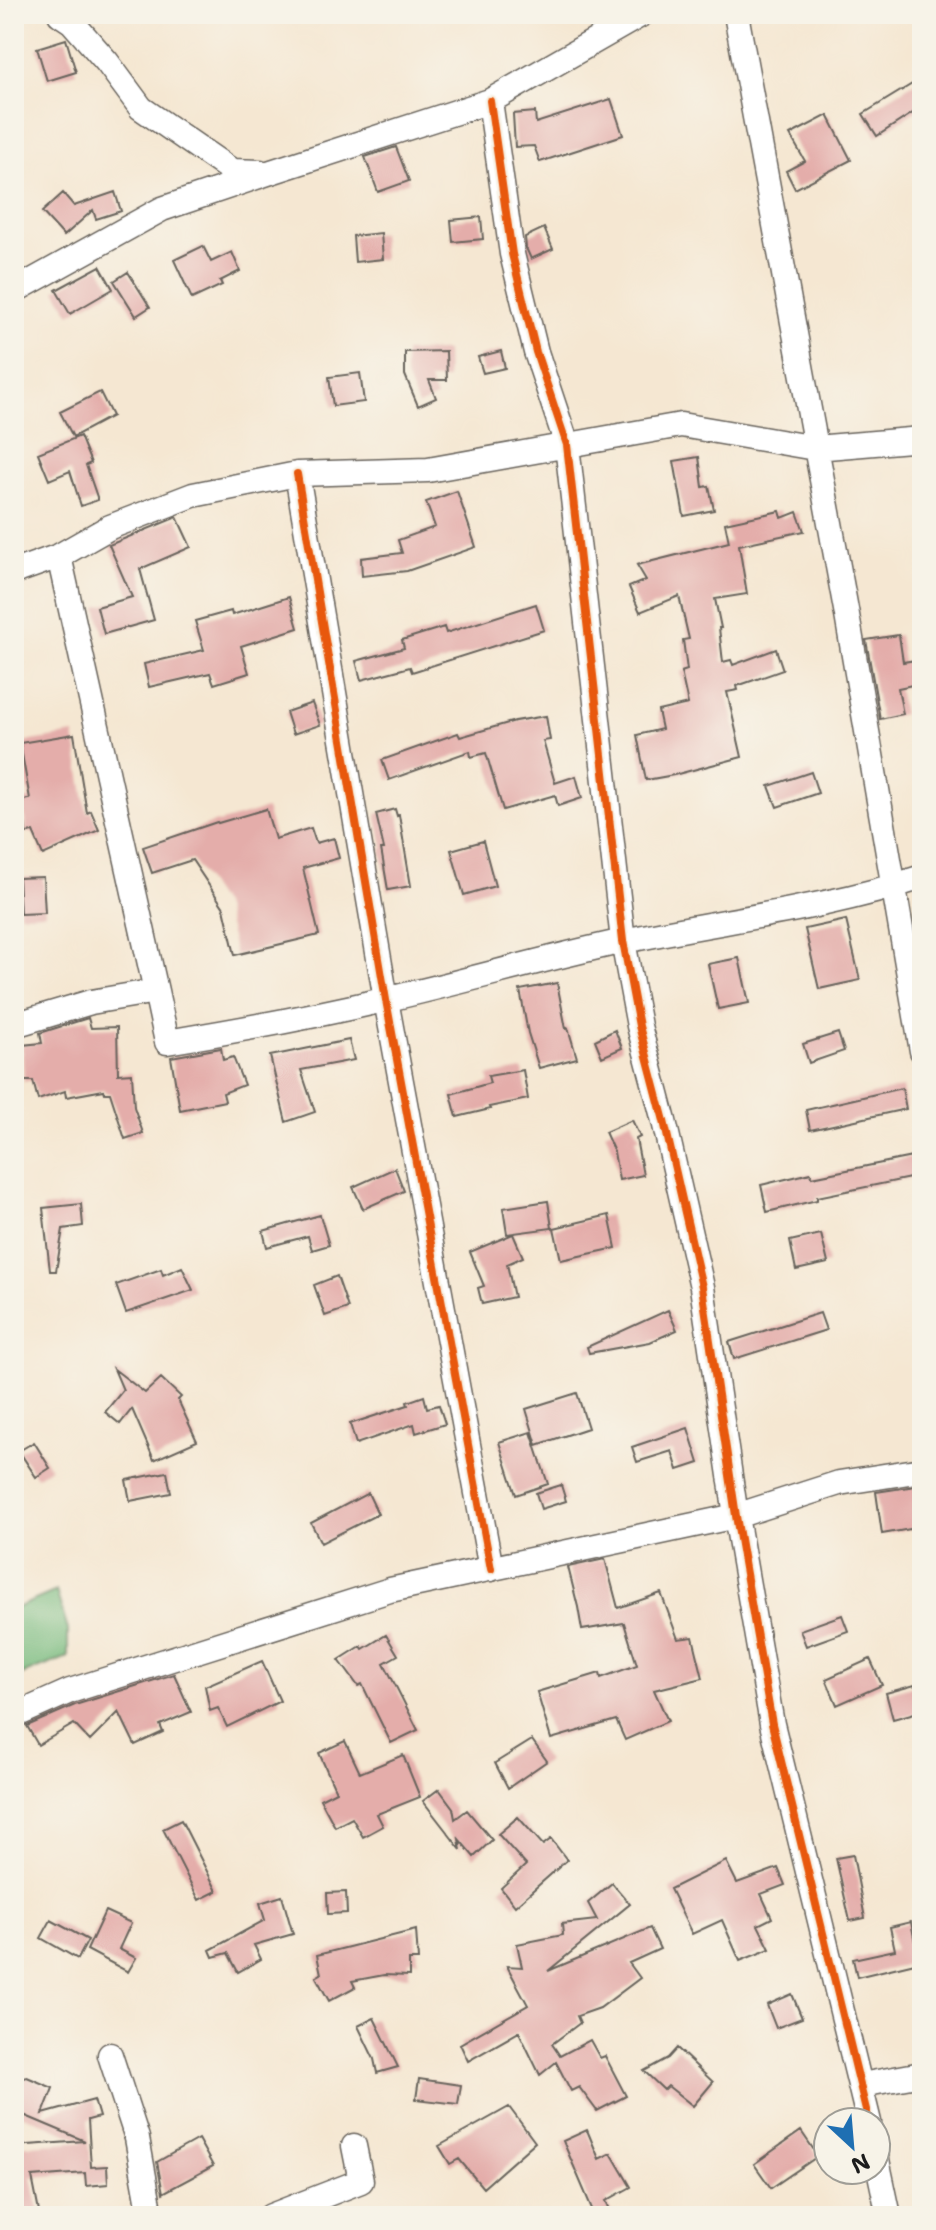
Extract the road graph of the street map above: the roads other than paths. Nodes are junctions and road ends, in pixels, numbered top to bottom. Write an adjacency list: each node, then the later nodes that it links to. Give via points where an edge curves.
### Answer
1 (60, 14): 5 (street, via 107,62 141,108 232,171)
2 (642, 14): 4 (street)
3 (736, 14): 9 (street)
4 (490, 101): 5 (street); 8 (street, via 512,254 536,352)
5 (271, 172): 6 (street, via 162,209)
6 (14, 291)
7 (922, 439): 9 (street)
8 (567, 445): 9 (street, via 681,425); 10 (street, via 428,470); 15 (street)
9 (815, 448): 14 (street)
10 (297, 474): 11 (street, via 193,495 110,527); 17 (street)
11 (59, 556): 12 (street); 16 (street)
12 (14, 572)
13 (922, 877): 14 (street)
14 (893, 887): 15 (street); 19 (street)
15 (623, 941): 17 (street); 21 (street, via 702,1287)
16 (156, 991): 17 (street, via 167,1042); 18 (street, via 91,1002)
17 (386, 1000): 22 (street)
18 (14, 1025)
19 (922, 1051)
20 (922, 1470): 21 (street, via 839,1483)
21 (736, 1516): 22 (street); 26 (street, via 772,1724)
22 (491, 1569): 23 (street, via 390,1590 70,1691)
23 (14, 1716)
24 (110, 2055): 30 (street, via 137,2138)
25 (922, 2074): 26 (street)
26 (861, 2085): 27 (street)
27 (866, 2106)
28 (354, 2146): 31 (street, via 361,2181)
29 (883, 2186): 32 (street)
30 (151, 2216)
31 (271, 2216)
32 (889, 2216)

